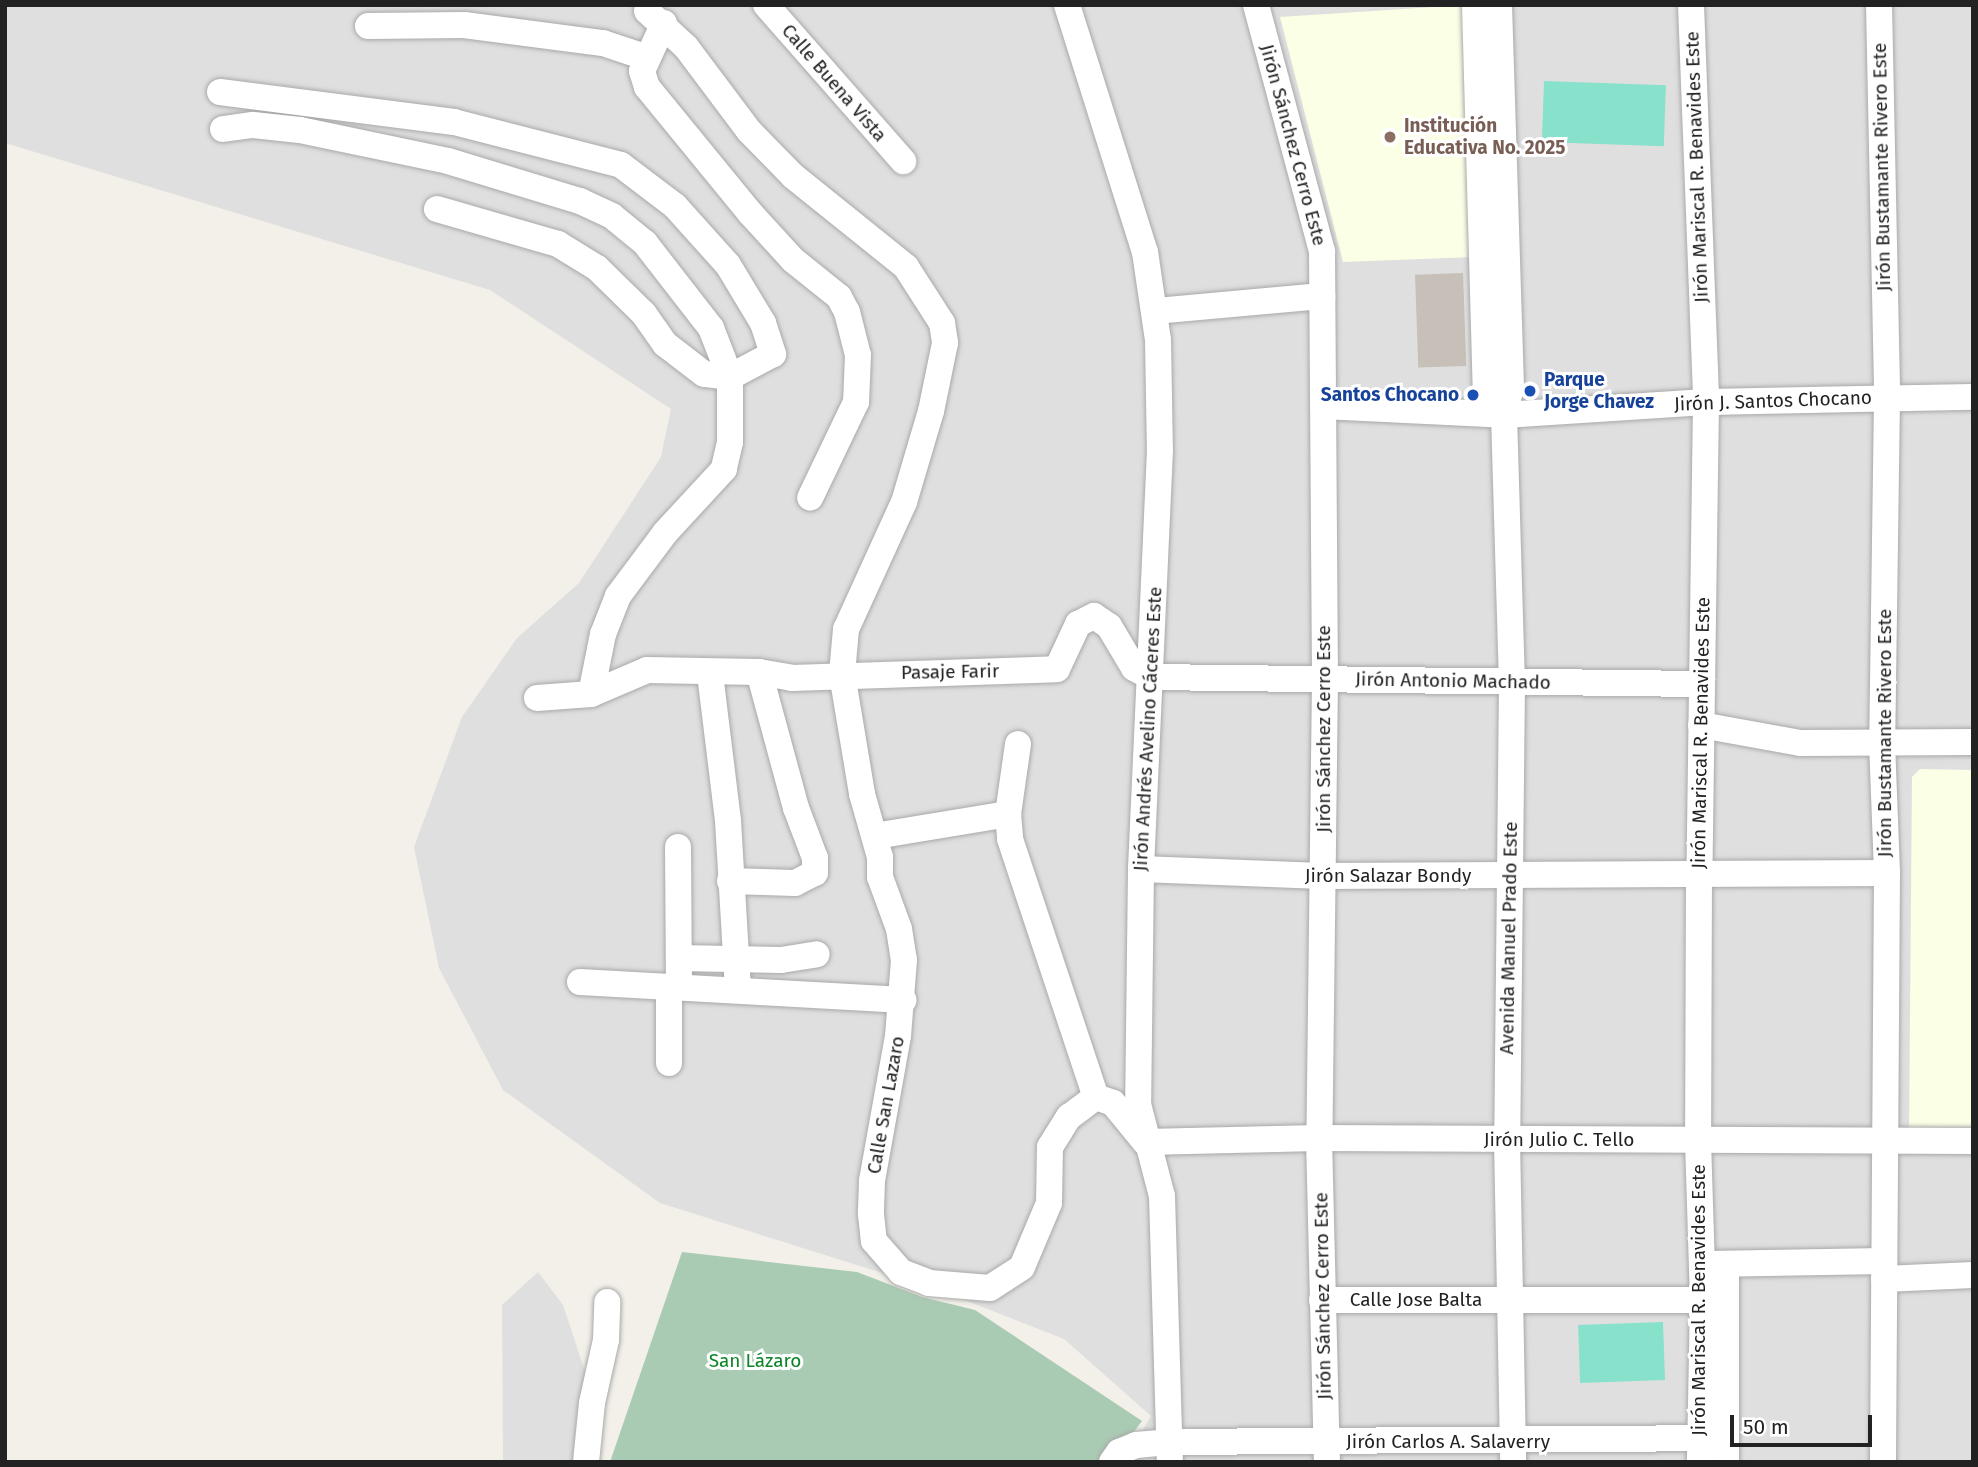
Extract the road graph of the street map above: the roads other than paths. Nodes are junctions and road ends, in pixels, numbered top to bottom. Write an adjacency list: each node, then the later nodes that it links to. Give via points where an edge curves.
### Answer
1 (766, 5): 12 (street, Calle Buena Vista)
2 (1067, 5): 15 (street, Jirón Andrés Avelino Cáceres Este, via 1145,252)
3 (1256, 5): 14 (street, Jirón Sánchez Cerro Este, via 1322,251)
4 (1475, 5): 21 (street, Avenida Manuel Prado Este, via 1486,387)
5 (1499, 5): 21 (street, Avenida Manuel Prado Este, via 1510,387)
6 (1692, 5): 19 (street, Jirón Mariscal R. Benavides Este)
7 (1879, 5): 18 (street, Jirón Bustamante Rivero Este)
8 (368, 26): 9 (street, via 464,25 603,43)
9 (649, 58): 22 (street, via 642,71 647,87 751,214 793,260 839,297 847,312 858,355 856,402); 25 (street, Calle San Lazaro, via 656,17 793,176 906,267 942,323 945,343 932,411 883,551 846,629)
10 (220, 92): 16 (street, via 454,122 621,165 676,206 728,265 763,323 773,354)
11 (223, 129): 16 (street, via 253,125 300,130 448,161 580,201 612,216 645,243 685,290 711,328)
12 (903, 161)
13 (438, 209): 16 (street, via 558,244 597,268 688,365 705,374)
14 (1322, 296): 15 (street); 20 (street, Jirón Sánchez Cerro Este)
15 (1156, 311): 26 (street, Jirón Andrés Avelino Cáceres Este, via 1160,450)
16 (730, 377): 30 (street, via 730,442 724,469 665,533 618,596 603,634)
17 (1973, 397): 18 (street, Jirón J. Santos Chocano)
18 (1888, 398): 19 (street, Jirón J. Santos Chocano); 33 (street, Jirón Bustamante Rivero Este)
19 (1706, 402): 21 (street, Jirón J. Santos Chocano); 29 (street, Jirón Mariscal R. Benavides Este)
20 (1323, 406): 21 (street, Jirón J. Santos Chocano); 27 (street, Jirón Sánchez Cerro Este)
21 (1504, 415): 28 (street, Avenida Manuel Prado Este)
22 (810, 498)
23 (759, 671): 24 (street, Pasaje Farir); 25 (street, Pasaje Farir, via 792,678); 44 (street, via 796,808 815,858 815,873 795,883)
24 (710, 674): 30 (street, Pasaje Farir, via 647,670); 44 (street, via 728,821)
25 (842, 674): 26 (street, Pasaje Farir, via 1058,669 1078,624 1094,615 1109,626 1134,668); 37 (street, Calle San Lazaro, via 862,793)
26 (1150, 677): 27 (street, Jirón Antonio Machado); 39 (street, Jirón Andrés Avelino Cáceres Este)
27 (1325, 679): 28 (street, Jirón Antonio Machado); 42 (street, Jirón Sánchez Cerro Este)
28 (1511, 682): 29 (street, Jirón Antonio Machado); 43 (street, Avenida Manuel Prado Este)
29 (1702, 684): 32 (street, Jirón Mariscal R. Benavides Este)
30 (591, 694): 31 (street, Pasaje Farir)
31 (537, 698)
32 (1701, 725): 33 (street, via 1800,743); 41 (street, Jirón Mariscal R. Benavides Este)
33 (1882, 742): 34 (street); 40 (street, Jirón Bustamante Rivero Este)
34 (1973, 742)
35 (1018, 744): 36 (street)
36 (1008, 814): 37 (street); 53 (street, via 1010,839)
37 (875, 836): 51 (street, Calle San Lazaro, via 880,877 903,943)
38 (678, 847): 47 (street)
39 (1141, 869): 42 (street, Jirón Salazar Bondy); 58 (street, Jirón Andrés Avelino Cáceres Este, via 1138,1104)
40 (1887, 873): 41 (street, Jirón Salazar Bondy); 59 (street, Jirón Bustamante Rivero Este)
41 (1699, 875): 43 (street, Jirón Salazar Bondy); 56 (street, Jirón Mariscal R. Benavides Este)
42 (1322, 877): 43 (street, Jirón Salazar Bondy); 54 (street, Jirón Sánchez Cerro Este)
43 (1509, 877): 55 (street, Avenida Manuel Prado Este)
44 (730, 881): 46 (street)
45 (817, 954): 46 (street, via 781,960)
46 (733, 957): 47 (street); 50 (street)
47 (680, 958): 49 (street)
48 (580, 982): 49 (street)
49 (674, 988): 50 (street); 52 (street)
50 (738, 990): 51 (street)
51 (902, 1000): 53 (street, Calle San Lazaro, via 887,1113 872,1181 871,1214 874,1241 901,1272 929,1283 990,1288 1022,1268 1049,1203 1051,1147 1069,1117)
52 (669, 1063)
53 (1096, 1097): 58 (street, via 1113,1103)
54 (1319, 1138): 55 (street, Jirón Julio C. Tello); 58 (street, Jirón Julio C. Tello); 63 (street, Jirón Sánchez Cerro Este)
55 (1507, 1140): 56 (street, Jirón Julio C. Tello); 64 (street, Avenida Manuel Prado Este)
56 (1698, 1141): 59 (street, Jirón Julio C. Tello); 60 (street, Jirón Mariscal R. Benavides Este)
57 (1973, 1141): 59 (street, Jirón Julio C. Tello)
58 (1145, 1142): 69 (street, Jirón Andrés Avelino Cáceres Este, via 1162,1196)
59 (1885, 1142): 61 (street, Jirón Bustamante Rivero Este)
60 (1714, 1264): 61 (street); 65 (street, Jirón Mariscal R. Benavides Este); 68 (street)
61 (1884, 1270): 62 (street); 74 (street, Jirón Bustamante Rivero Este)
62 (1973, 1275)
63 (1322, 1300): 64 (street, Calle Jose Balta); 70 (street, Jirón Sánchez Cerro Este)
64 (1509, 1300): 65 (street, Calle Jose Balta); 71 (street, Avenida Manuel Prado Este)
65 (1703, 1300): 67 (street, Jirón Mariscal R. Benavides Este)
66 (607, 1303): 72 (street, via 606,1339 592,1403)
67 (1700, 1450): 68 (street, Jirón Carlos A. Salaverry); 71 (street, Jirón Carlos A. Salaverry)
68 (1726, 1450)
69 (1169, 1452): 70 (street, Jirón Carlos A. Salaverry); 73 (street, Jirón Carlos A. Salaverry, via 1136,1445 1119,1452)
70 (1326, 1452): 71 (street, Jirón Carlos A. Salaverry)
71 (1513, 1452)
72 (586, 1462)
73 (1112, 1462)
74 (1883, 1462)

